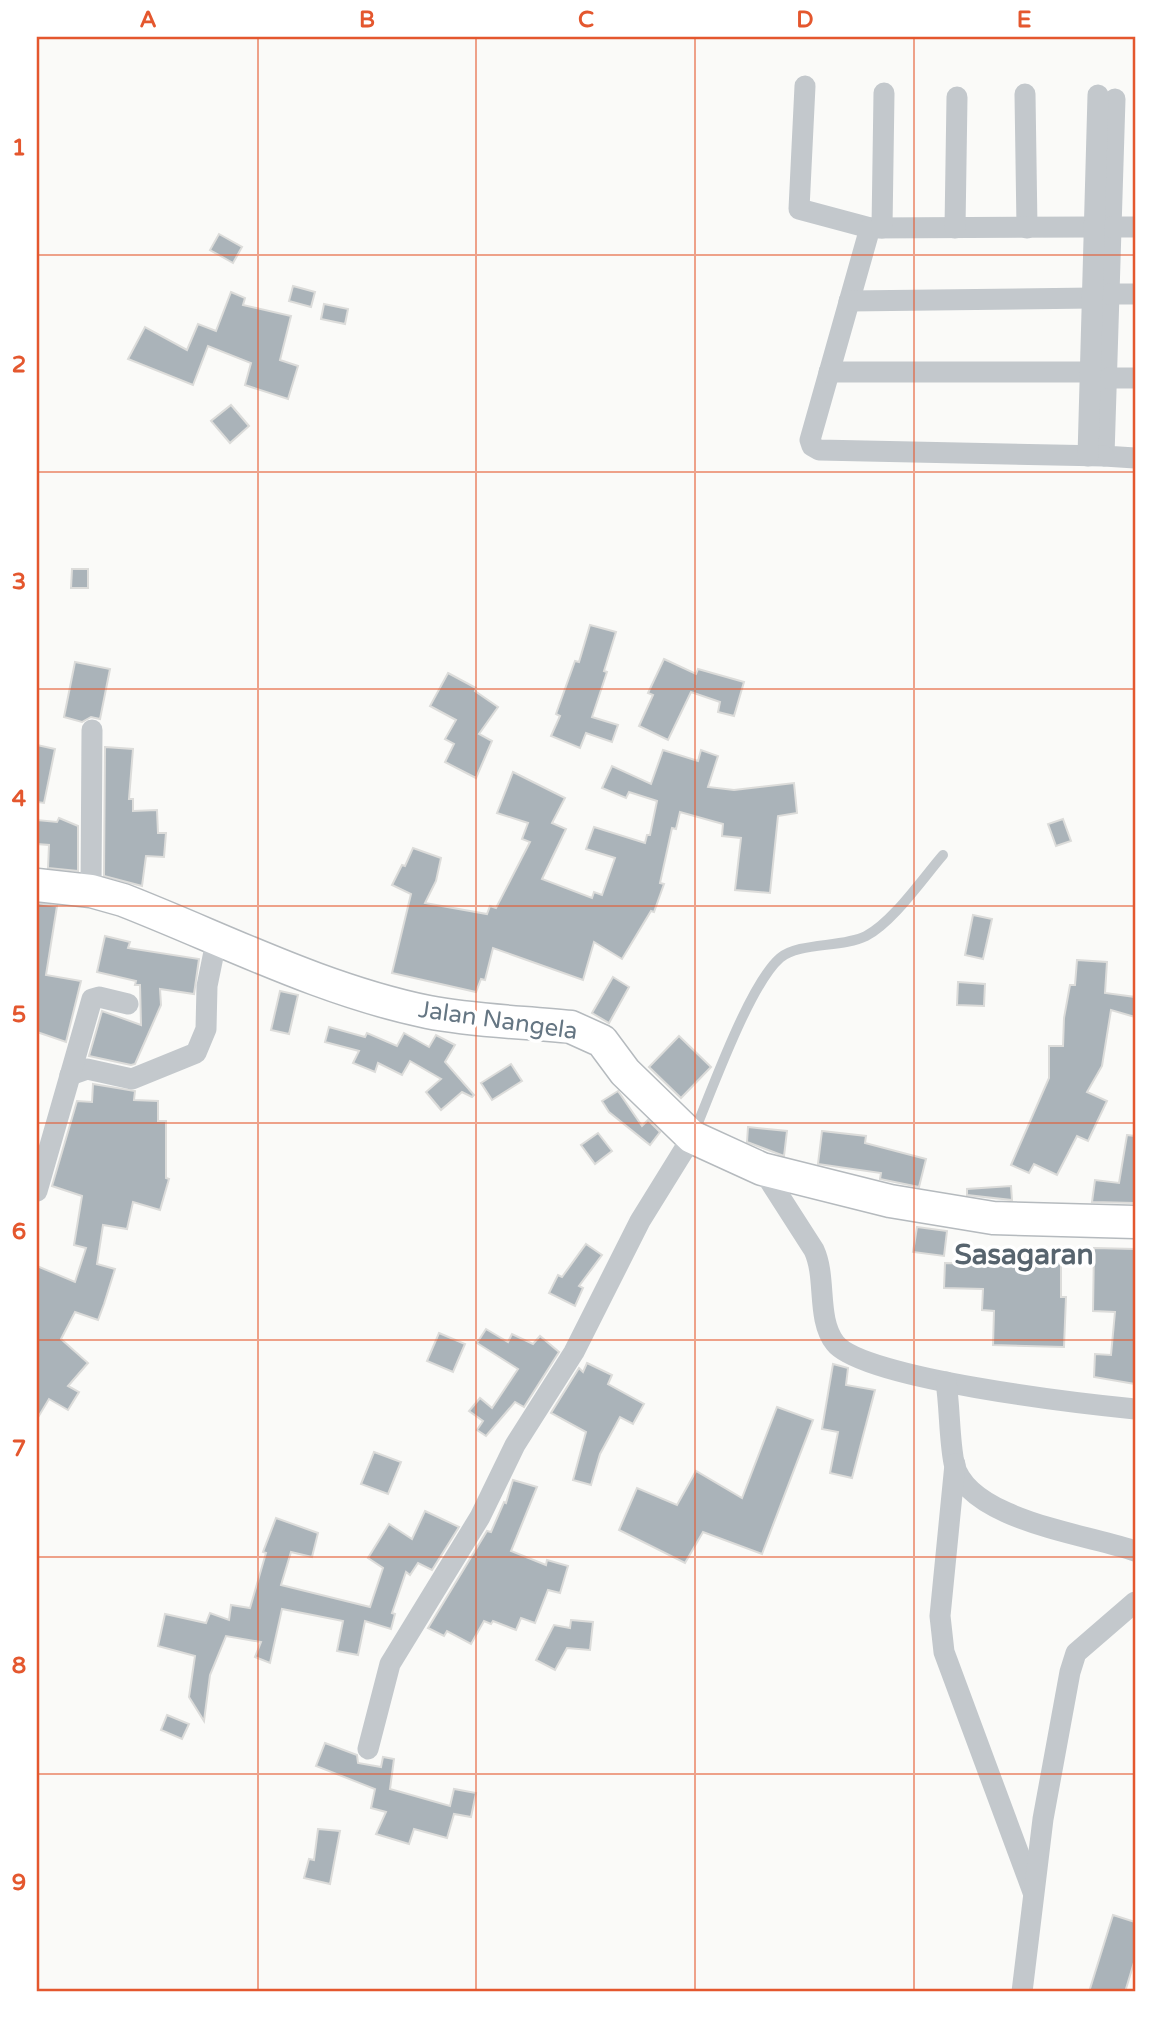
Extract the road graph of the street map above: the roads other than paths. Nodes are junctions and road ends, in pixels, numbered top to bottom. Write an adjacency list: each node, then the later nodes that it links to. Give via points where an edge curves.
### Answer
1 (805, 86): 8 (street, via 799,209)
2 (884, 93): 8 (street)
3 (1025, 94): 10 (street)
4 (957, 97): 9 (street)
5 (1107, 97): 6 (street)
6 (1103, 227): 7 (street); 10 (street); 12 (street)
7 (1135, 227)
8 (876, 228): 9 (street); 13 (street)
9 (955, 228): 10 (street)
10 (1027, 228)
11 (1135, 294): 12 (street)
12 (1101, 296): 13 (street); 15 (street)
13 (849, 302): 14 (street)
14 (828, 372): 15 (street); 17 (street, via 810,440 819,450)
15 (1100, 375): 16 (street); 17 (street)
16 (1135, 378)
17 (1096, 456): 18 (street)
18 (1135, 458)
19 (92, 730): 22 (street)
20 (943, 855): 26 (lane, via 877,929 853,942 782,956 774,964 748,1006)
21 (37, 885): 22 (main road, Jalan Nangela)
22 (91, 891): 23 (main road, Jalan Nangela)
23 (217, 937): 25 (street, via 208,978 206,1029 192,1056 132,1079 96,1070 80,1069); 26 (main road, Jalan Nangela, via 313,979 391,1003 584,1031 602,1041 625,1072)
24 (128, 1004): 25 (street, via 92,999)
25 (70, 1075): 28 (street)
26 (692, 1137): 27 (main road, Jalan Nangela); 35 (street, via 639,1222 574,1352 515,1445 480,1517 390,1664)
27 (762, 1169): 29 (main road, Jalan Nangela, via 890,1201 993,1218); 30 (street, via 819,1261 828,1333 836,1345 890,1369)
28 (37, 1191)
29 (1135, 1222)
30 (947, 1382): 31 (street); 32 (street)
31 (1135, 1409)
32 (955, 1464): 33 (street, via 968,1490 994,1509); 36 (street, via 940,1616 944,1652)
33 (1135, 1551)
34 (1135, 1602): 36 (street, via 1076,1653)
35 (368, 1749)
36 (1033, 1892): 37 (street)
37 (1022, 1992)

